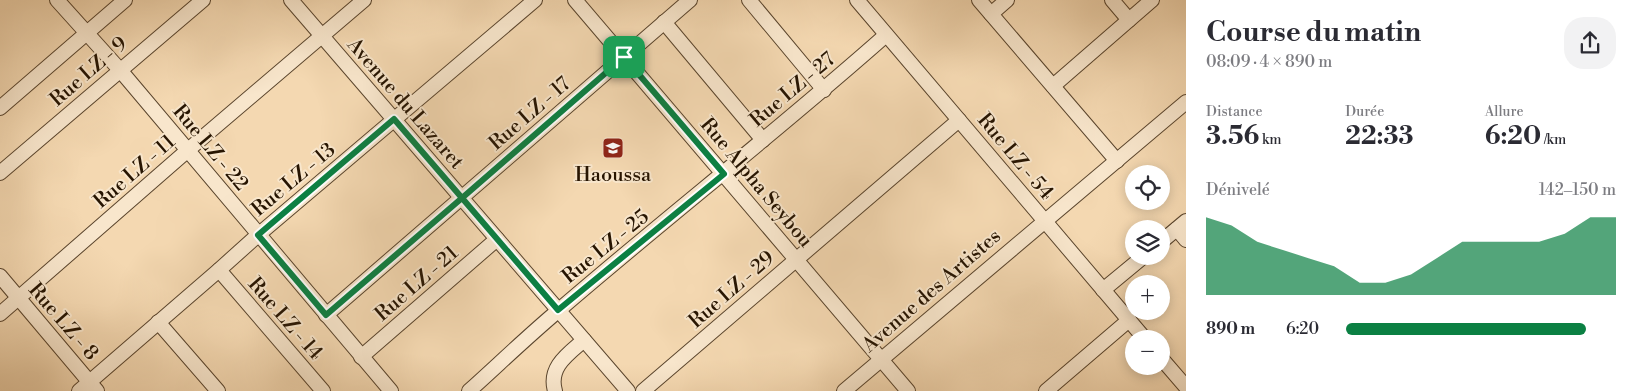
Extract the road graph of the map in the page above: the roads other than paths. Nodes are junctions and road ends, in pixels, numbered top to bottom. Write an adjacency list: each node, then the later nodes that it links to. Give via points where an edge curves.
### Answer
1 (57, 0): 18 (street, Rue LZ - 22)
2 (125, 0): 18 (street)
3 (203, 0): 22 (street, Rue LZ - 9)
4 (291, 0): 20 (street, Avenue du Lazaret)
5 (364, 0): 20 (street, Rue LZ - 11)
6 (535, 0): 27 (street, Rue LZ - 13)
7 (574, 0): 21 (street, Rue Alpha Seybou)
8 (690, 0): 17 (street, Rue LZ - 17)
9 (749, 0): 24 (street)
10 (979, 0): 15 (street)
11 (1007, 0): 15 (street)
12 (1112, 0): 16 (street)
13 (1152, 0): 16 (street)
14 (865, 3): 19 (street, Rue LZ - 54)
15 (991, 14): 23 (street)
16 (1129, 20): 23 (street)
17 (664, 22): 21 (street, Rue LZ - 17); 29 (street)
18 (86, 33): 22 (street, Rue LZ - 22); 26 (street)
19 (886, 35): 24 (street, Rue LZ - 27); 28 (street, Rue LZ - 54)
20 (322, 36): 27 (street, Avenue du Lazaret); 30 (street, Rue LZ - 11)
21 (624, 57): 33 (street, Rue Alpha Seybou); 34 (street, Rue LZ - 17)
22 (120, 70): 30 (street, Rue LZ - 22); 32 (street, Rue LZ - 9)
23 (1053, 86): 31 (street)
24 (824, 90): 29 (street, Rue LZ - 27)
25 (1186, 102): 31 (street, Avenue des Artistes)
26 (0, 108)
27 (394, 119): 34 (street, Avenue du Lazaret); 38 (street, Rue LZ - 13)
28 (959, 120): 35 (street, Rue LZ - 54); 41 (street, Rue LZ - 29)
29 (763, 140): 33 (street, Rue LZ - 27)
30 (188, 150): 38 (street, Rue LZ - 22); 46 (street, Rue LZ - 11)
31 (1117, 161): 35 (street, Avenue des Artistes)
32 (0, 173)
33 (724, 174): 41 (street, Rue Alpha Seybou); 47 (street, Rue LZ - 25)
34 (462, 198): 39 (street, Avenue du Lazaret); 49 (street, Rue LZ - 17)
35 (1044, 220): 45 (street, Rue LZ - 54); 56 (street, Avenue des Artistes)
36 (1181, 225): 37 (street); 40 (street)
37 (1170, 234)
38 (258, 235): 43 (street, Rue LZ - 13); 49 (street, Rue LZ - 22)
39 (497, 239): 47 (street, Avenue du Lazaret); 55 (street, Rue LZ - 21)
40 (1186, 240)
41 (796, 259): 56 (street, Rue Alpha Seybou); 67 (street, Rue LZ - 29)
42 (1133, 265): 45 (street)
43 (219, 270): 52 (street, Rue LZ - 13); 60 (street, Rue LZ - 14)
44 (0, 276): 46 (street, Rue LZ - 8)
45 (1103, 290): 50 (street, Rue LZ - 54)
46 (18, 299): 48 (street, Rue LZ - 11); 58 (street, Rue LZ - 8)
47 (558, 310): 54 (street, Avenue du Lazaret); 64 (street, Rue LZ - 25)
48 (0, 314)
49 (326, 315): 55 (street, Rue LZ - 22)
50 (1125, 315)
51 (1129, 320): 53 (street, Rue LZ - 54); 70 (street)
52 (158, 322): 58 (street, Rue LZ - 13); 62 (street)
53 (1137, 330)
54 (584, 340): 65 (street, via 562,360 555,372 553,382); 66 (street, Avenue du Lazaret)
55 (361, 357): 63 (street, Rue LZ - 22)
56 (881, 360): 68 (street, Avenue des Artistes); 69 (street, Rue Alpha Seybou)
57 (1170, 368): 59 (street)
58 (94, 386): 61 (street, Rue LZ - 13)
59 (1186, 387)
60 (320, 390)
61 (79, 391)
62 (218, 391)
63 (391, 391)
64 (469, 391)
65 (556, 391)
66 (628, 391)
67 (643, 391)
68 (844, 391)
69 (908, 391)
70 (1046, 391)

